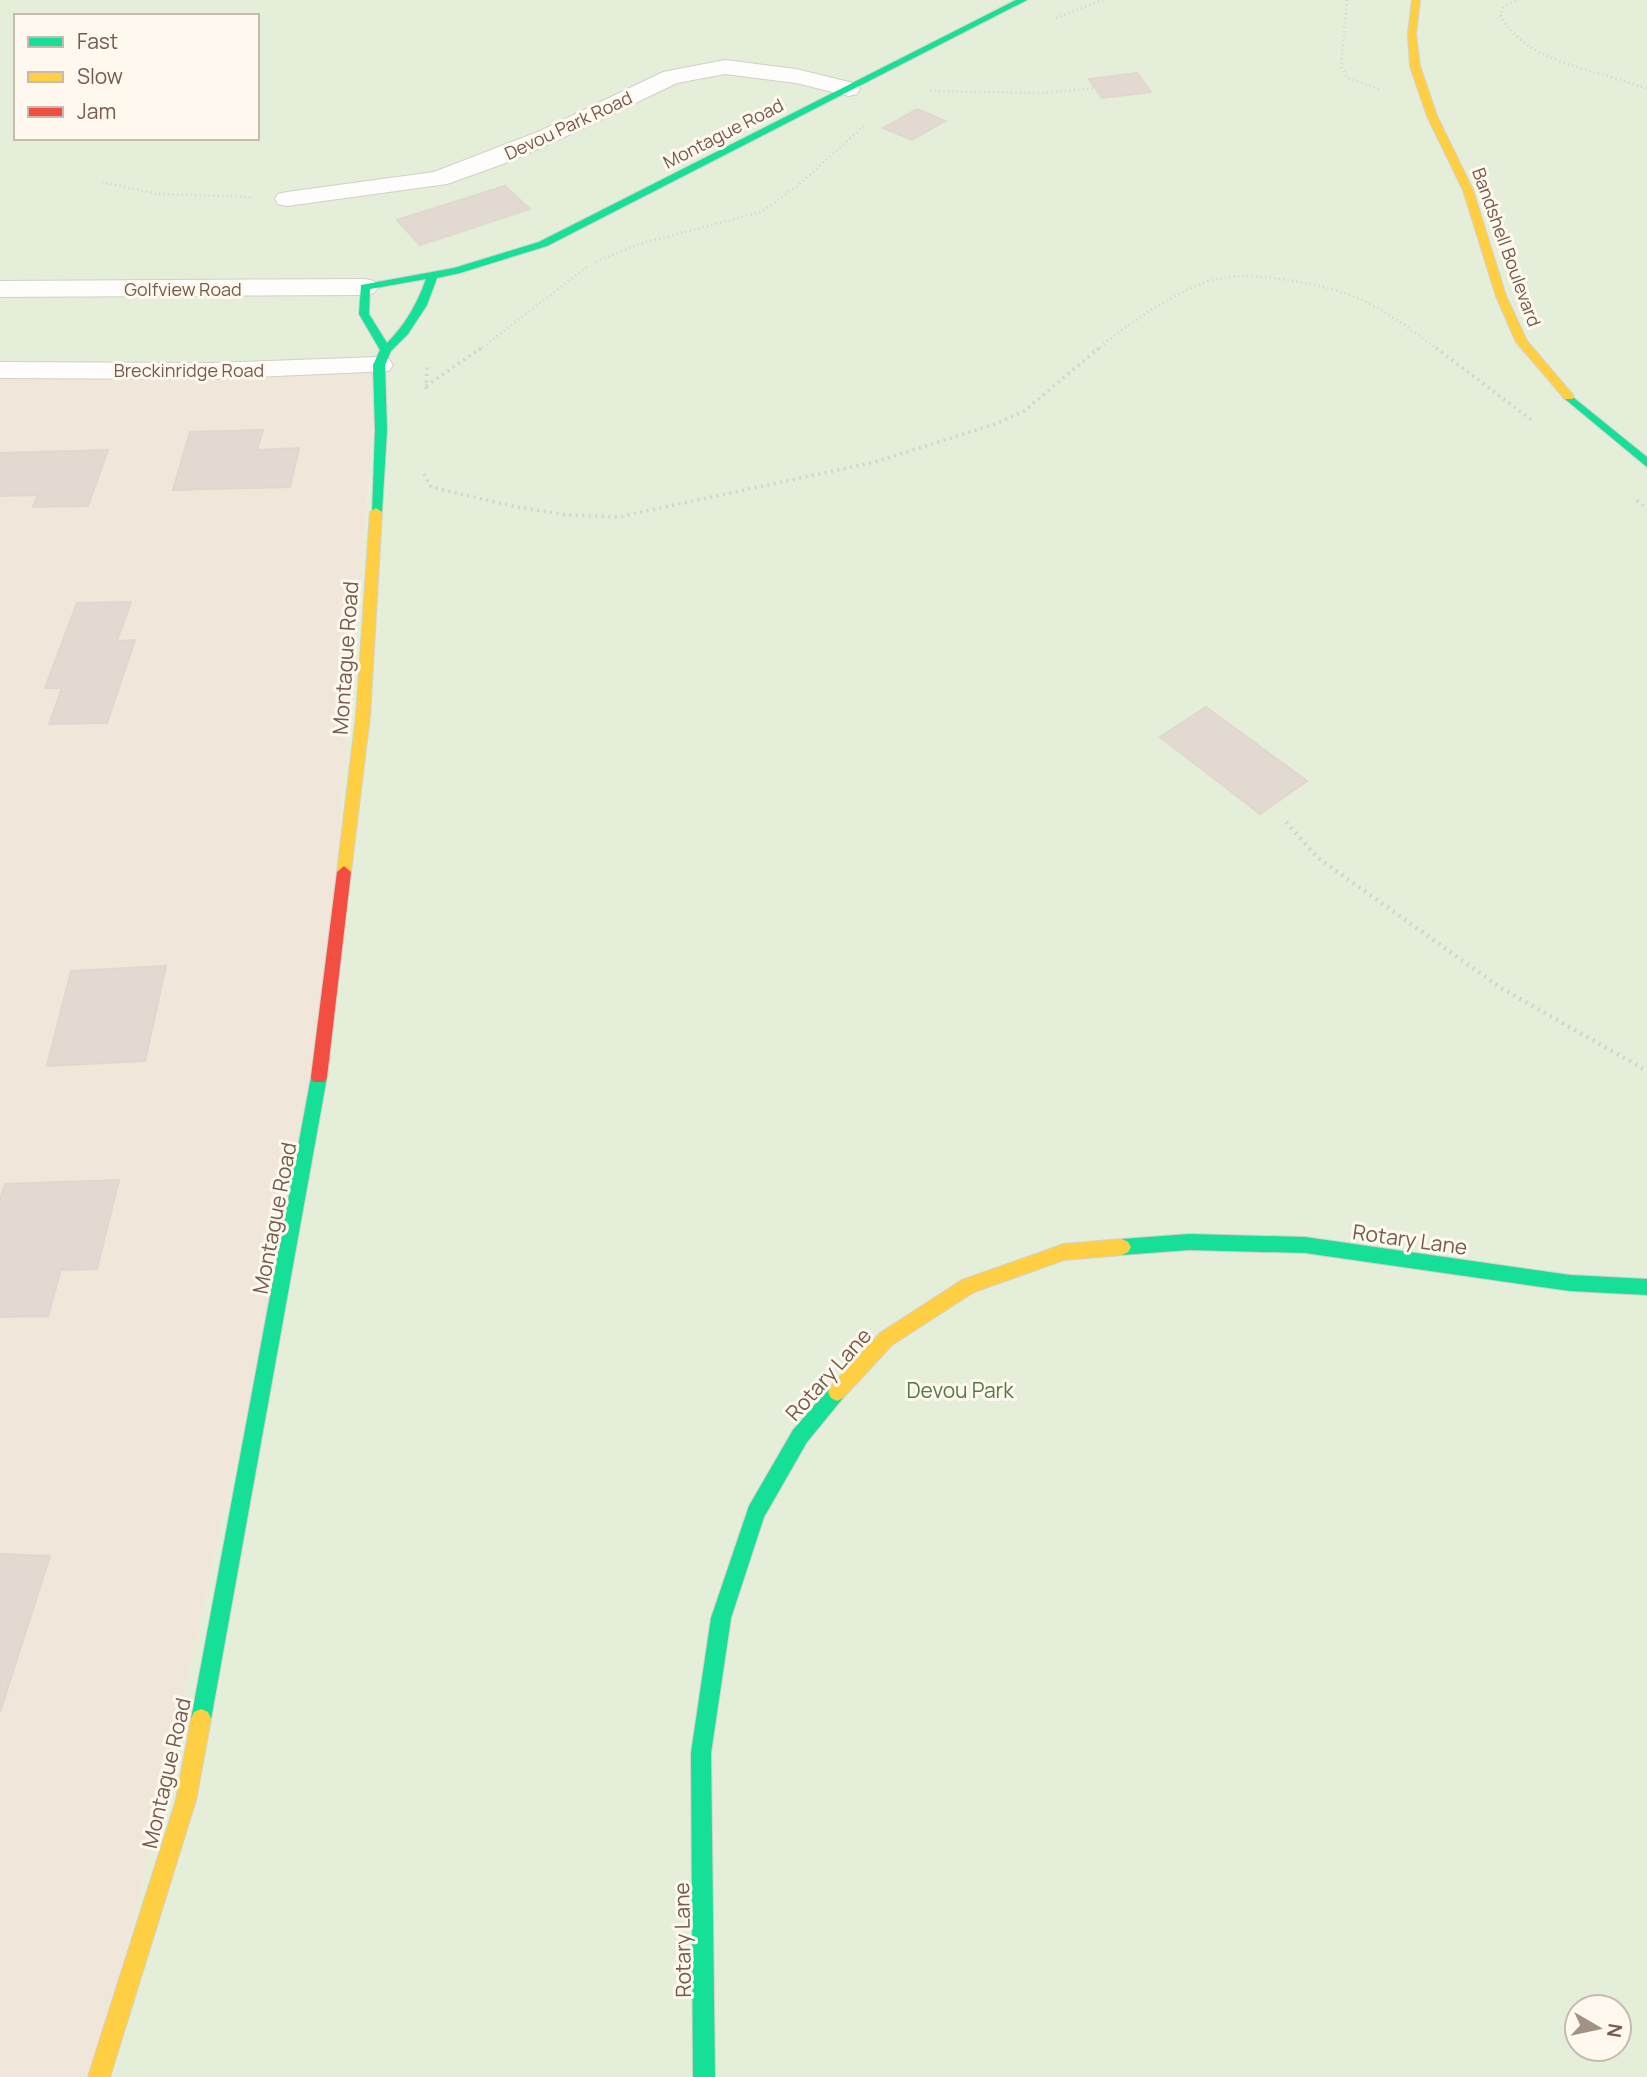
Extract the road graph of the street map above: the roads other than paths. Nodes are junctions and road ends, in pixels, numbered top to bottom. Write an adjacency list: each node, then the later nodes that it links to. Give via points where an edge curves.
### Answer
1 (1023, 0): 3 (street, Montague Road)
2 (1416, 0): 10 (street, Bandshell Boulevard, via 1415,66 1432,116 1468,190 1501,296 1522,342 1567,395)
3 (849, 89): 4 (street, Devou Park Road, via 796,76 725,67 671,77 548,136 439,178); 5 (street, Montague Road, via 543,244 505,260)
4 (287, 199)
5 (432, 278): 6 (street, Montague Road); 8 (street, via 422,305)
6 (365, 287): 7 (street, Golfview Road); 8 (street, Montague Road, via 364,314)
7 (0, 289)
8 (382, 357): 9 (street, Breckinridge Road, via 211,371); 12 (street, Montague Road, via 363,716 317,1103 186,1800)
9 (0, 370)
10 (1647, 463)
11 (1647, 1287): 13 (street, Rotary Lane, via 1570,1283 1305,1245 1189,1242 1065,1252 968,1286 886,1339 800,1436 756,1513 721,1618 701,1753)
12 (99, 2077)
13 (704, 2077)

